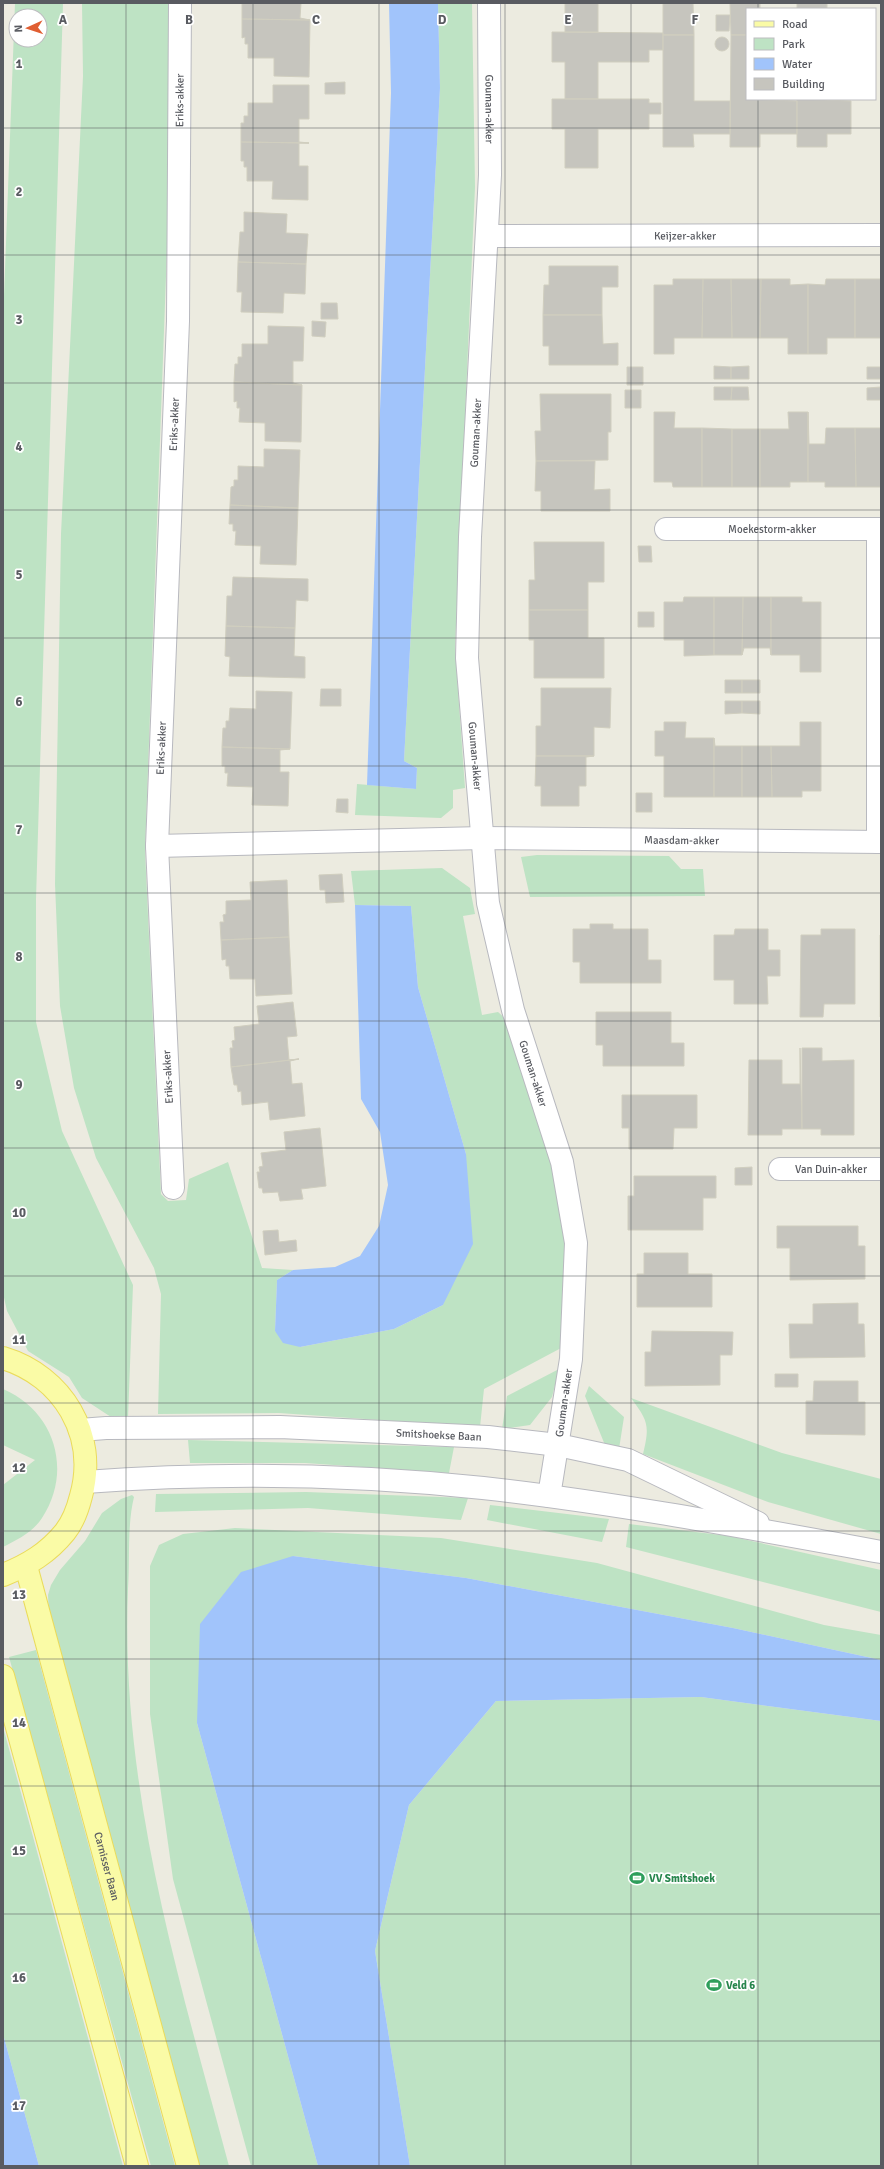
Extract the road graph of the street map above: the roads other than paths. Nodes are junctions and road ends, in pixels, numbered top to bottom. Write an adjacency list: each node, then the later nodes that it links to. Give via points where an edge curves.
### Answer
1 (180, 3): 9 (street, Eriks-akker, via 178,321)
2 (489, 3): 4 (street, Gouman-akker)
3 (881, 235): 4 (street, Keijzer-akker)
4 (488, 236): 7 (street, Gouman-akker, via 470,537 467,658)
5 (666, 529): 6 (street, Moekestorm-akker)
6 (879, 529): 8 (street, Moekestorm-akker)
7 (483, 838): 8 (street, Maasdam-akker); 9 (street); 15 (street, Gouman-akker, via 488,902 513,1010 562,1162 576,1243 571,1359)
8 (879, 842)
9 (157, 846): 12 (street, Eriks-akker)
10 (780, 1168): 11 (street, Van Duin-akker)
11 (881, 1169)
12 (174, 1188)
13 (3, 1358): 14 (main road, via 20,1363 46,1380 67,1402)
14 (80, 1430): 15 (street, Smitshoekse Baan, via 280,1427 488,1437); 16 (main road, via 86,1456)
15 (558, 1445): 17 (street, Gouman-akker); 18 (street, Smitshoekse Baan, via 628,1460)
16 (85, 1482): 17 (street, Smitshoekse Baan, via 145,1478 308,1476 481,1488); 20 (main road, via 78,1508 66,1531 48,1551)
17 (549, 1496): 18 (street, Smitshoekse Baan)
18 (779, 1533): 19 (street, Smitshoekse Baan)
19 (881, 1552)
20 (26, 1566): 21 (main road); 24 (main road, Carnisser Baan)
21 (3, 1575)
22 (3, 1676): 23 (main road)
23 (136, 2166)
24 (188, 2166)

